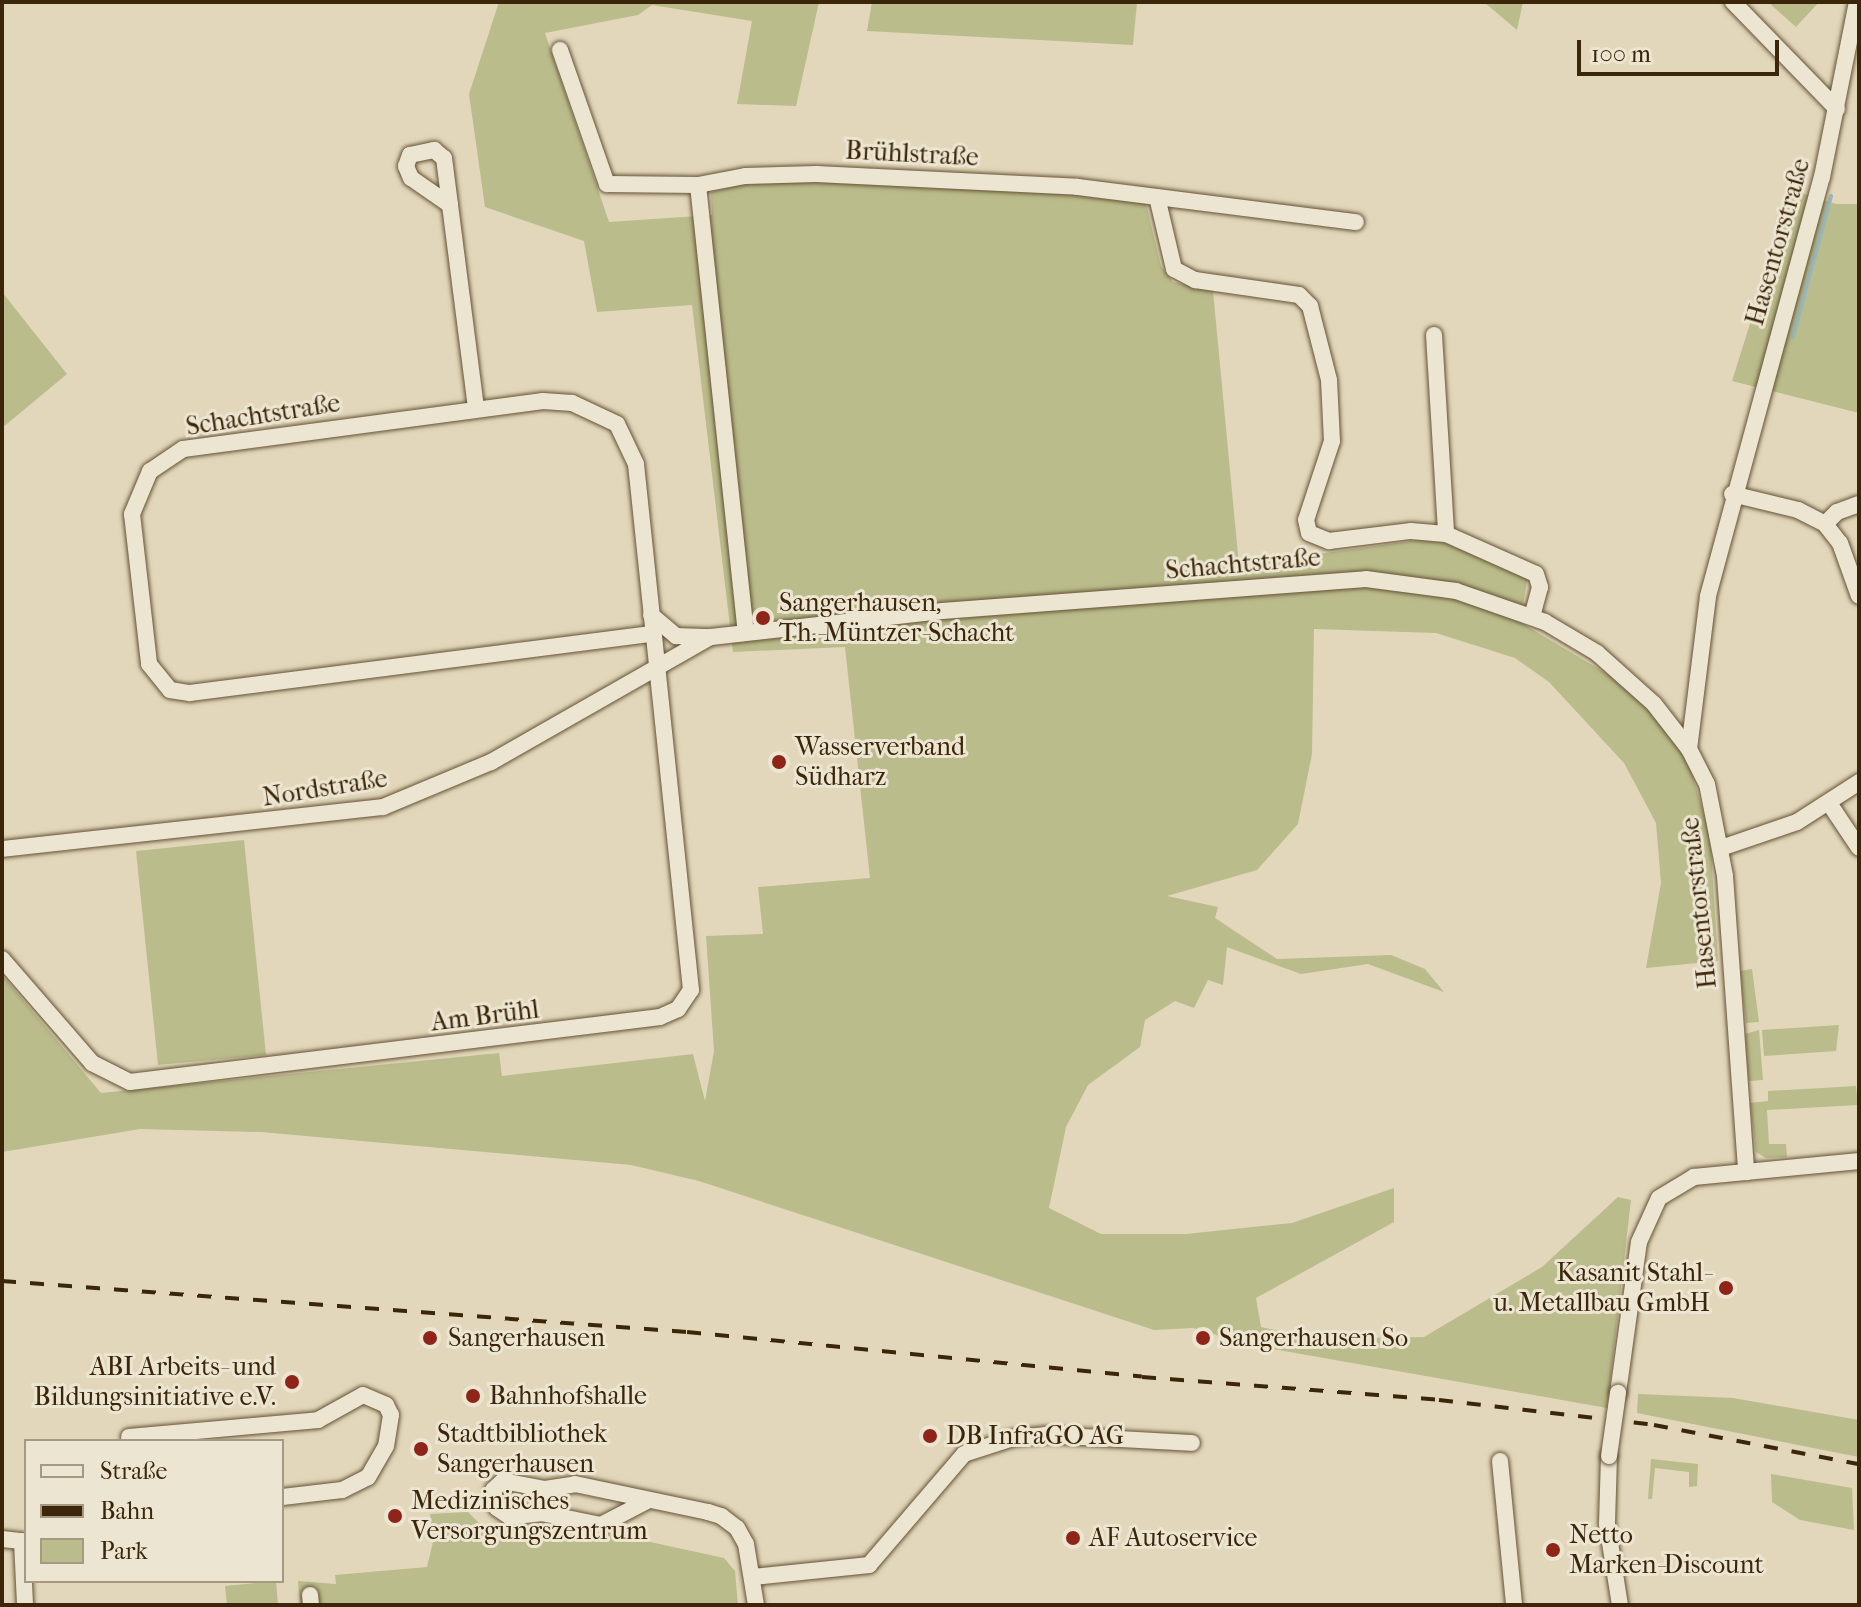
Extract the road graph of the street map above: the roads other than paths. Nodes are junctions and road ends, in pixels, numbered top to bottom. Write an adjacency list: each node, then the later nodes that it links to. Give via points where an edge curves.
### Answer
1 (1733, 2): 4 (street)
2 (1857, 2): 4 (street, Hasentorstraße)
3 (560, 50): 5 (street, Brühlstraße, via 607,184)
4 (1837, 109): 11 (street, Hasentorstraße)
5 (698, 185): 6 (street, Brühlstraße, via 745,176 816,174 1078,187); 18 (street)
6 (1157, 197): 8 (street, Brühlstraße); 14 (street, via 1174,269 1195,280 1299,295 1310,306 1329,380 1332,441 1306,520 1309,533 1329,541 1411,531)
7 (450, 205): 10 (street)
8 (1356, 222)
9 (1434, 335): 14 (street)
10 (476, 409): 16 (street, Schachtstraße, via 572,403 617,424 636,464); 19 (street, Schachtstraße, via 206,443 183,449 150,471 132,514 149,664 158,682 190,693)
11 (1732, 494): 13 (street, via 1798,510); 22 (street, Hasentorstraße, via 1706,603)
12 (1859, 504): 13 (street, via 1840,510)
13 (1825, 524): 15 (street, via 1840,543)
14 (1446, 534): 17 (street, via 1536,574 1540,587)
15 (1859, 596)
16 (651, 615): 19 (street, Schachtstraße); 20 (street, Schachtstraße, via 676,636)
17 (1532, 616): 18 (street, Schachtstraße, via 1456,591 1366,579); 22 (street, Schachtstraße, via 1615,667 1666,717)
18 (746, 631): 20 (street, Schachtstraße)
19 (653, 634): 21 (street, Schachtstraße)
20 (711, 637): 21 (street, Nordstraße)
21 (658, 669): 27 (street, Nordstraße, via 491,762 383,807); 28 (street, Am Brühl, via 693,977 687,999 670,1014 439,1048 130,1082 92,1063)
22 (1689, 749): 25 (street, Hasentorstraße, via 1707,784)
23 (1859, 782): 24 (street)
24 (1829, 803): 25 (street, via 1762,837); 26 (street)
25 (1721, 848): 30 (street, Hasentorstraße)
26 (1859, 848)
27 (2, 849)
28 (2, 959)
29 (1859, 1161): 30 (street)
30 (1746, 1172): 43 (street, bridge, via 1683,1181 1651,1210 1639,1242 1609,1456 1607,1524)
31 (129, 1437): 34 (street, via 318,1420 363,1395 386,1405 391,1415 386,1446 368,1477 342,1490)
32 (1192, 1443): 38 (street, via 1013,1438 964,1454 869,1565)
33 (1500, 1461): 42 (street)
34 (284, 1497)
35 (649, 1500): 35 (street, via 571,1483 545,1489 503,1481 493,1494 497,1508 510,1517 542,1513 601,1525); 38 (street, via 729,1521 744,1539)
36 (2, 1539): 37 (street)
37 (24, 1539)
38 (753, 1577): 41 (street)
39 (25, 1583): 40 (street)
40 (25, 1605)
41 (756, 1605)
42 (1514, 1605)
43 (1620, 1605)

